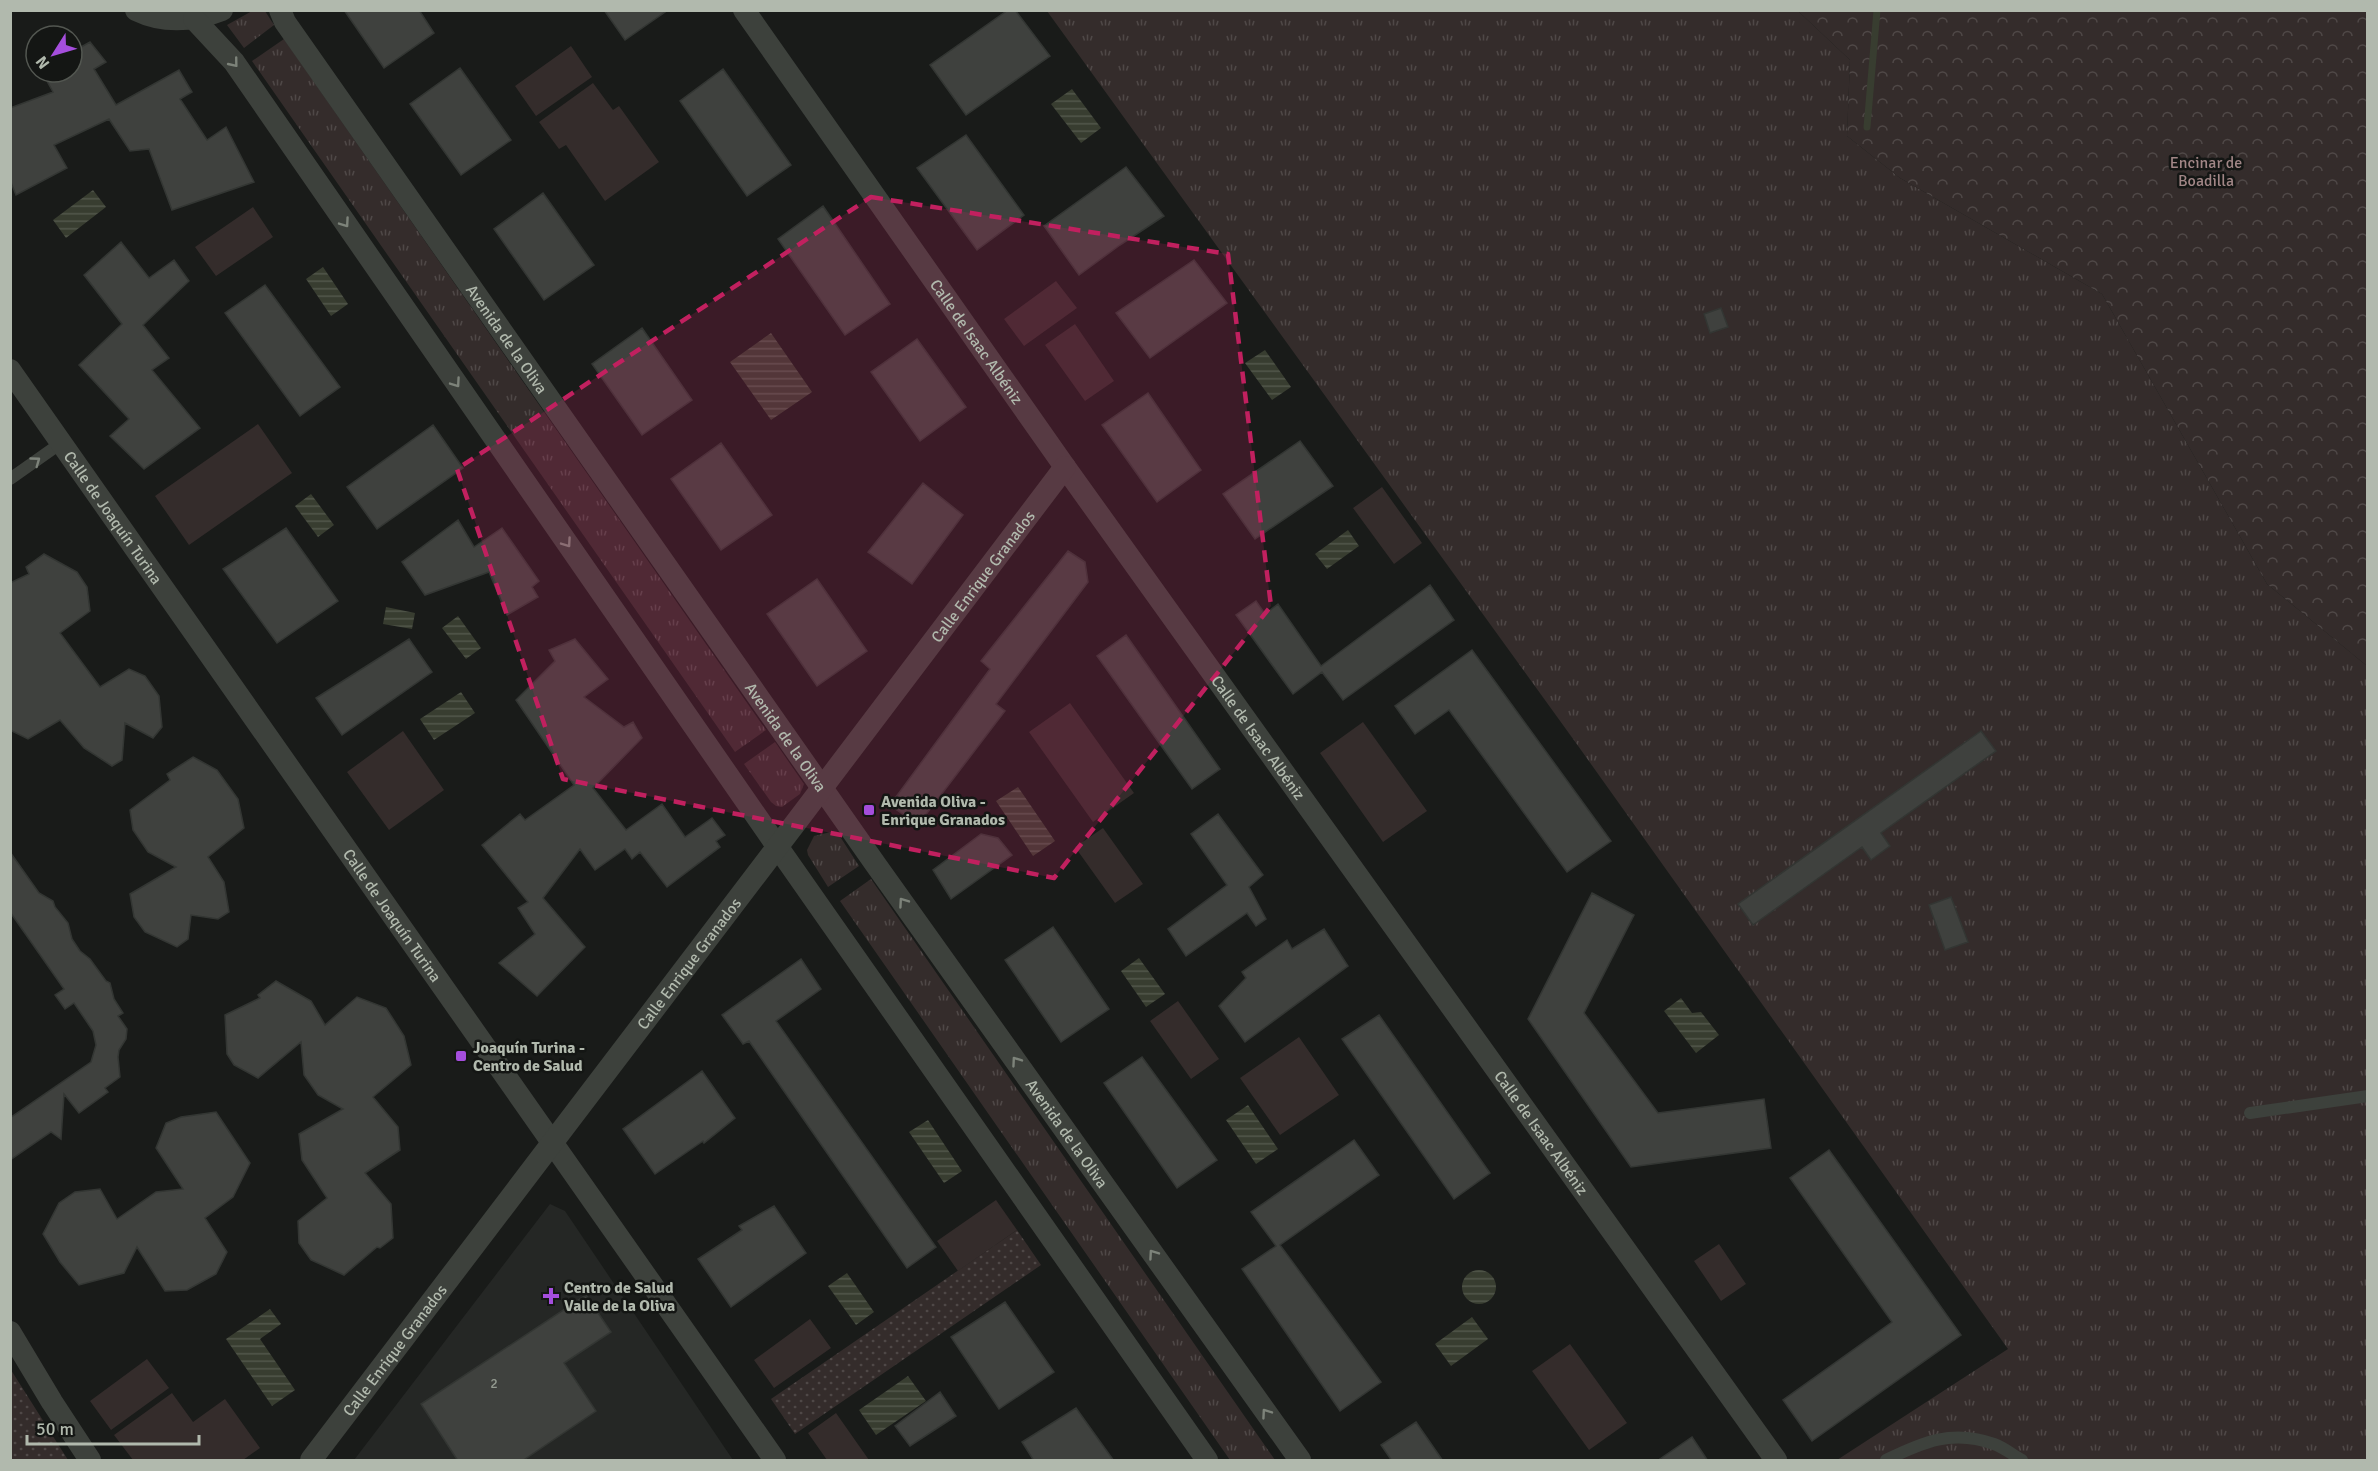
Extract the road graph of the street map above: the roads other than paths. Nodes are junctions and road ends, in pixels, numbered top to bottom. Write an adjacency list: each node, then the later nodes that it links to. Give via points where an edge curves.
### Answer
1 (136, 10): 5 (street, via 166,20)
2 (222, 10): 5 (street)
3 (279, 10): 10 (street, Avenida de la Oliva)
4 (744, 10): 8 (street, Calle de Isaac Albéniz)
5 (194, 20): 11 (street, one-way to 11, via 234,62)
6 (10, 370): 7 (street, Calle de Joaquín Turina)
7 (61, 443): 9 (lane, one-way to 7); 14 (street, Calle de Joaquín Turina)
8 (1065, 467): 10 (street, Calle Enrique Granados); 21 (street, Calle de Isaac Albéniz)
9 (10, 479)
10 (823, 789): 11 (street, Calle Enrique Granados); 20 (street, Avenida de la Oliva, one-way to 10)
11 (777, 846): 14 (street, Calle Enrique Granados); 19 (street)
12 (2367, 1096): 13 (lane)
13 (2250, 1113)
14 (552, 1142): 17 (street, Calle Enrique Granados); 18 (street, Calle de Joaquín Turina)
15 (10, 1332): 16 (street)
16 (90, 1461)
17 (311, 1461)
18 (776, 1461)
19 (1207, 1461)
20 (1300, 1461)
21 (1776, 1461)
22 (1886, 1461): 23 (lane, via 1915,1446 1950,1436 1994,1444)
23 (2022, 1461)

